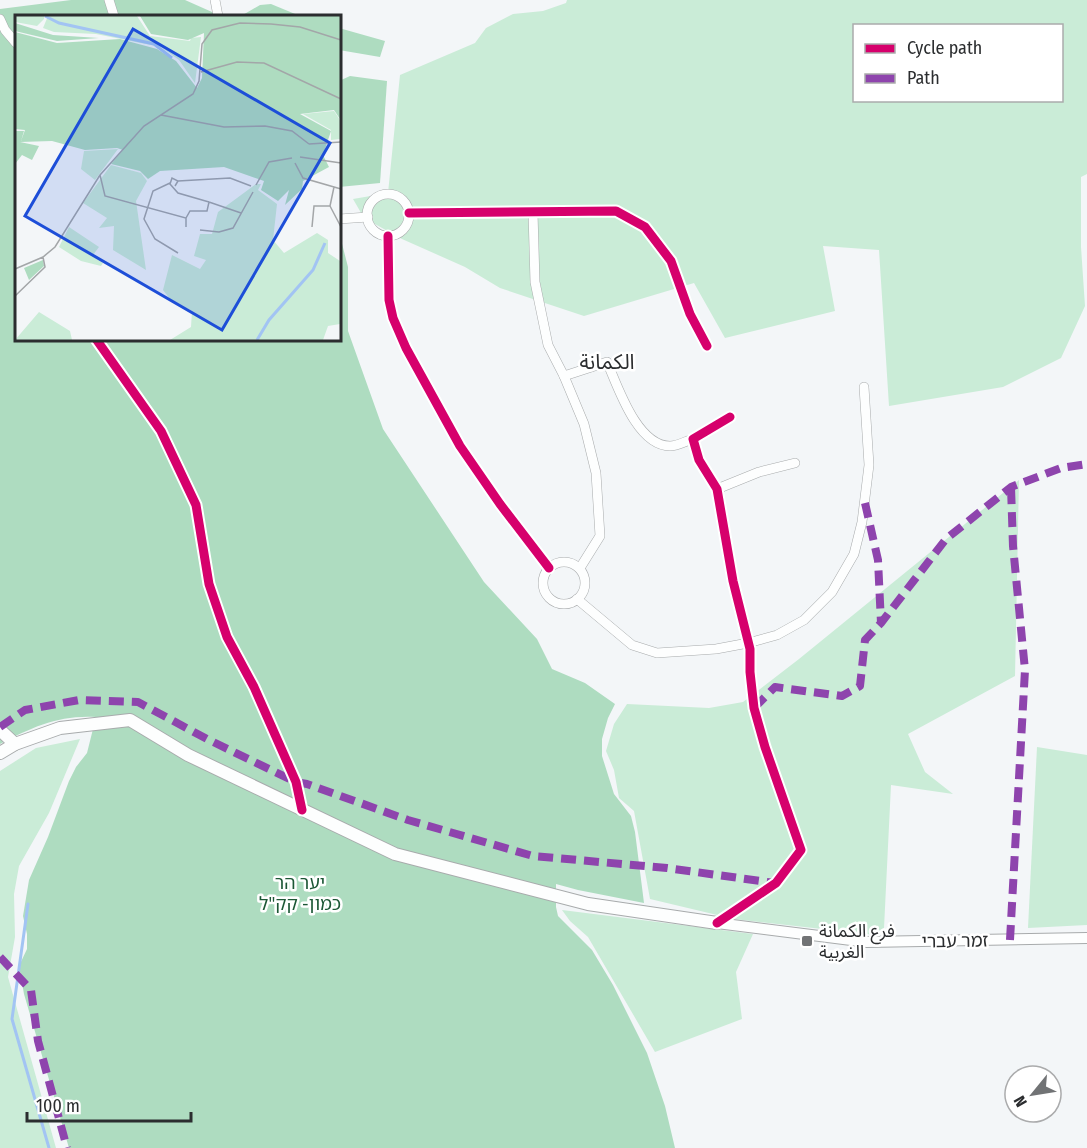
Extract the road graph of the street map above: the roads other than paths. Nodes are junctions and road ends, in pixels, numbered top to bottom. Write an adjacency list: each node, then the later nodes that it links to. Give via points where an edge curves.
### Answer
1 (109, 0): 3 (street)
2 (215, 0): 4 (street)
3 (114, 15)
4 (218, 15)
5 (0, 19): 6 (street)
6 (15, 42)
7 (409, 213): 8 (street); 9 (street, via 398,196 384,195 373,201); 11 (street, via 406,227)
8 (533, 213): 13 (street, via 616,211 645,227 671,261 690,314); 14 (street, via 535,282 548,345)
9 (368, 217): 10 (street); 11 (street, via 375,232)
10 (340, 219)
11 (388, 236): 20 (street, via 389,300 406,348 460,446)
12 (97, 340): 27 (street, via 161,431 196,504 210,584 227,637 296,782)
13 (707, 345)
14 (564, 376): 17 (street, via 607,362 649,440 670,446); 21 (street, via 584,424 596,483 600,536)
15 (864, 387): 23 (street, via 869,465 854,554 832,592 804,620 777,635)
16 (730, 417): 17 (street)
17 (693, 439): 19 (street, via 699,460)
18 (795, 463): 19 (street)
19 (717, 489): 23 (street)
20 (549, 568): 21 (street, via 567,562); 22 (street, via 543,580 546,594 564,604)
21 (579, 568): 22 (street, via 585,588)
22 (577, 599): 23 (street, via 632,645 657,653)
23 (748, 643): 28 (street, via 754,708 801,850 776,883)
24 (0, 730): 25 (main road)
25 (15, 744): 26 (main road); 27 (main road, via 60,728 130,720 188,754)
26 (0, 753)
27 (302, 810): 28 (main road, via 395,855 588,904)
28 (717, 923): 29 (street, זמר עברי, via 867,942)
29 (1087, 938)

